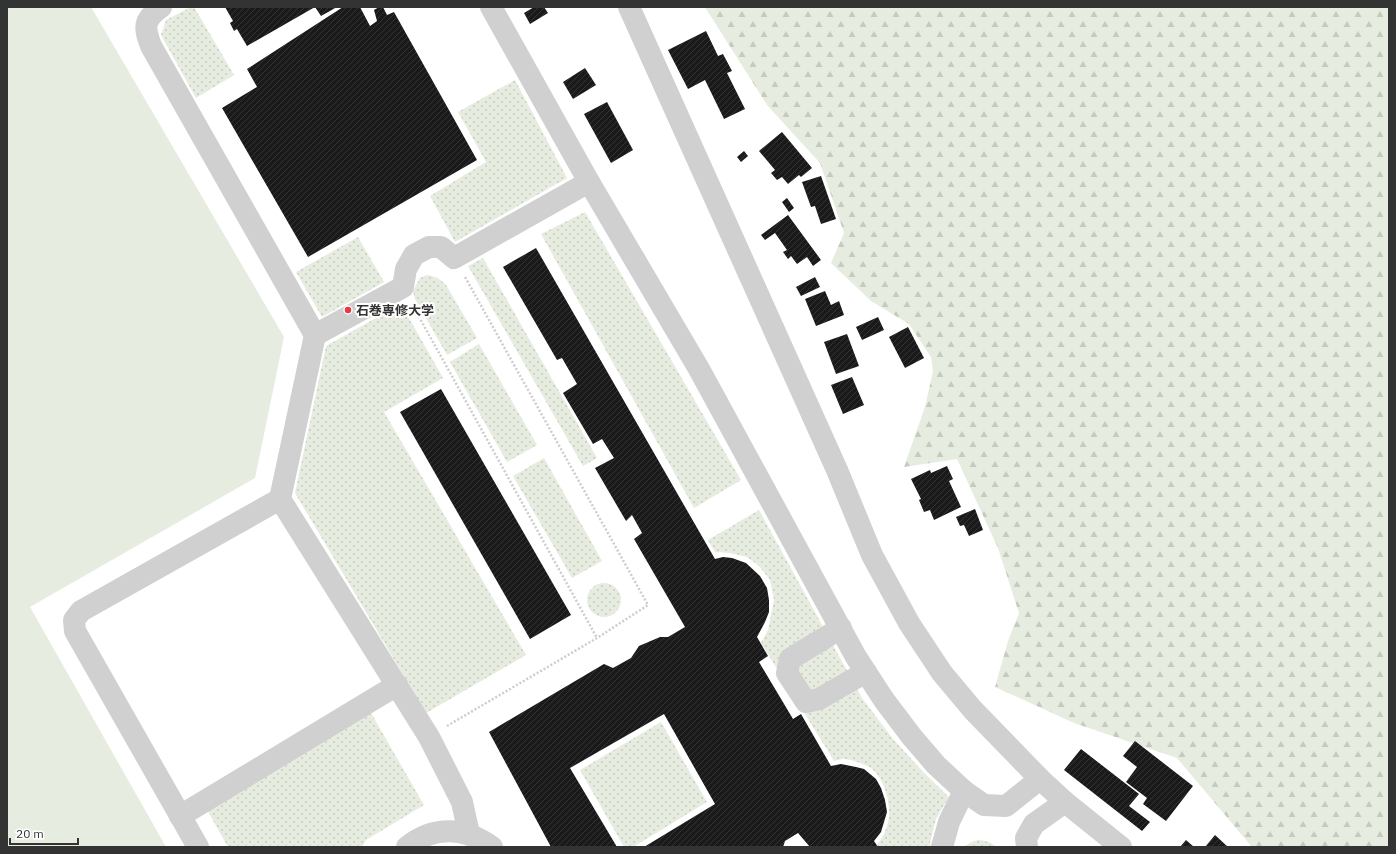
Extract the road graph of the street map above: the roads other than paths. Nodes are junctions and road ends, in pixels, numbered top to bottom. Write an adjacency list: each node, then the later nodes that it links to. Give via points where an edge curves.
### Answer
1 (161, 7): 5 (street, via 150,16 146,30 151,46)
2 (491, 7): 4 (street)
3 (629, 7): 10 (street, via 876,562 909,623 942,673 973,710)
4 (590, 182): 5 (street, via 454,258 441,247 429,247 414,255 406,269 402,287); 7 (street, via 699,369)
5 (315, 335): 6 (street)
6 (280, 499): 9 (street); 13 (street, via 81,611 74,620 75,631)
7 (841, 628): 8 (street); 8 (street, via 790,659 787,673 806,702 819,699)
8 (866, 672): 11 (street, via 912,737)
9 (397, 685): 13 (street); 14 (street, via 429,737 462,802)
10 (1040, 779): 11 (street, via 1006,806 984,805); 12 (street)
11 (964, 791): 18 (street)
12 (1064, 802): 19 (street, via 1034,824 1026,838); 20 (street)
13 (180, 816): 15 (street)
14 (469, 834): 16 (street, via 453,831 433,833); 17 (street)
15 (198, 847)
16 (407, 847)
17 (492, 847)
18 (942, 847)
19 (1027, 847)
20 (1121, 847)

